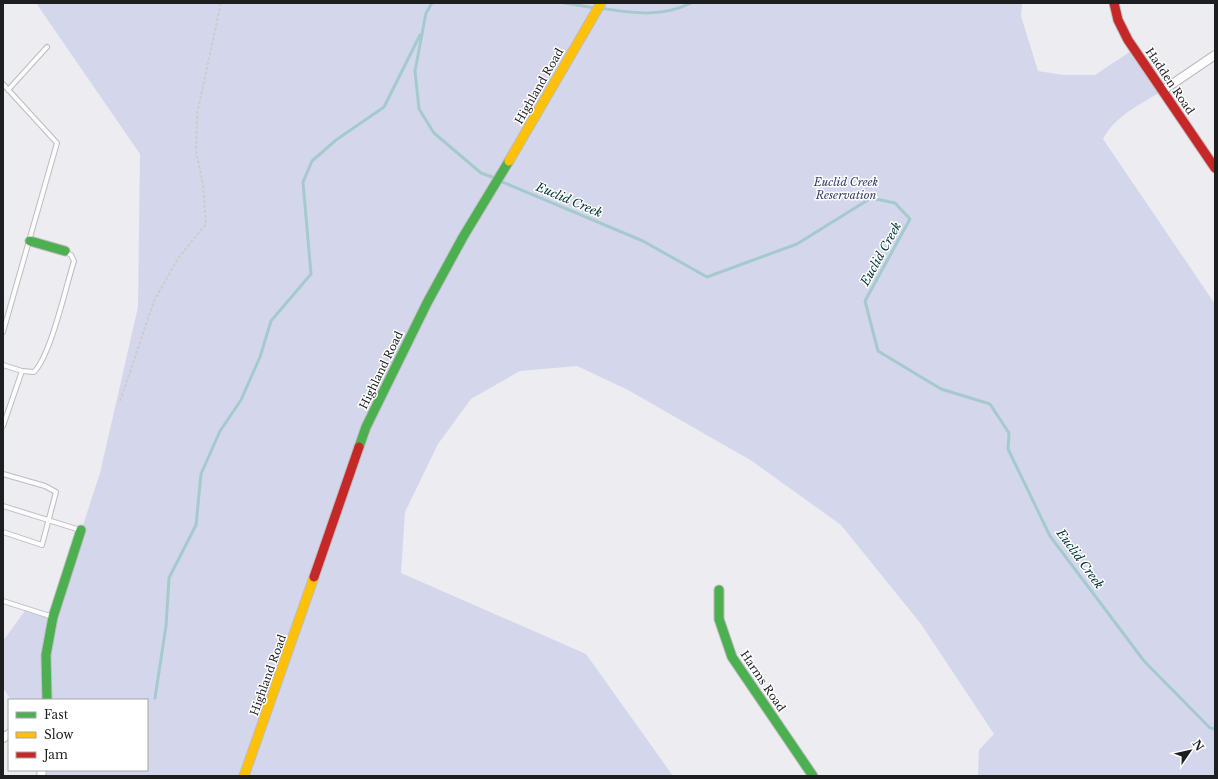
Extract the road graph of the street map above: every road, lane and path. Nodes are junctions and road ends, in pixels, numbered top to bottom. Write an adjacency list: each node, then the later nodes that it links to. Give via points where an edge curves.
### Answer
1 (222, 3): 15 (path, via 197,114 196,152 203,184 206,224 178,258 154,301)
2 (601, 3): 26 (street, Highland Road, via 463,237 366,426)
3 (1114, 3): 8 (street, Hadden Road, via 1118,20 1128,40)
4 (47, 47): 7 (lane)
5 (1215, 55): 8 (street)
6 (3, 84): 7 (lane)
7 (8, 90): 10 (lane, via 57,143)
8 (1162, 91): 9 (street, Hadden Road)
9 (1215, 168)
10 (30, 241): 11 (street); 12 (lane)
11 (65, 251): 14 (lane, via 74,261 53,330 40,365 34,372)
12 (3, 332)
13 (3, 365): 14 (lane)
14 (22, 371): 16 (lane)
15 (120, 401)
16 (3, 426)
17 (3, 474): 19 (lane, via 45,486 56,492)
18 (3, 506): 19 (lane)
19 (50, 519): 20 (lane); 21 (lane, via 42,545)
20 (81, 530): 24 (street)
21 (3, 532)
22 (719, 590): 27 (street, Harms Road, via 719,619 732,657)
23 (3, 601): 24 (lane)
24 (53, 617): 25 (street, via 46,655)
25 (47, 699)
26 (244, 776)
27 (814, 776)

